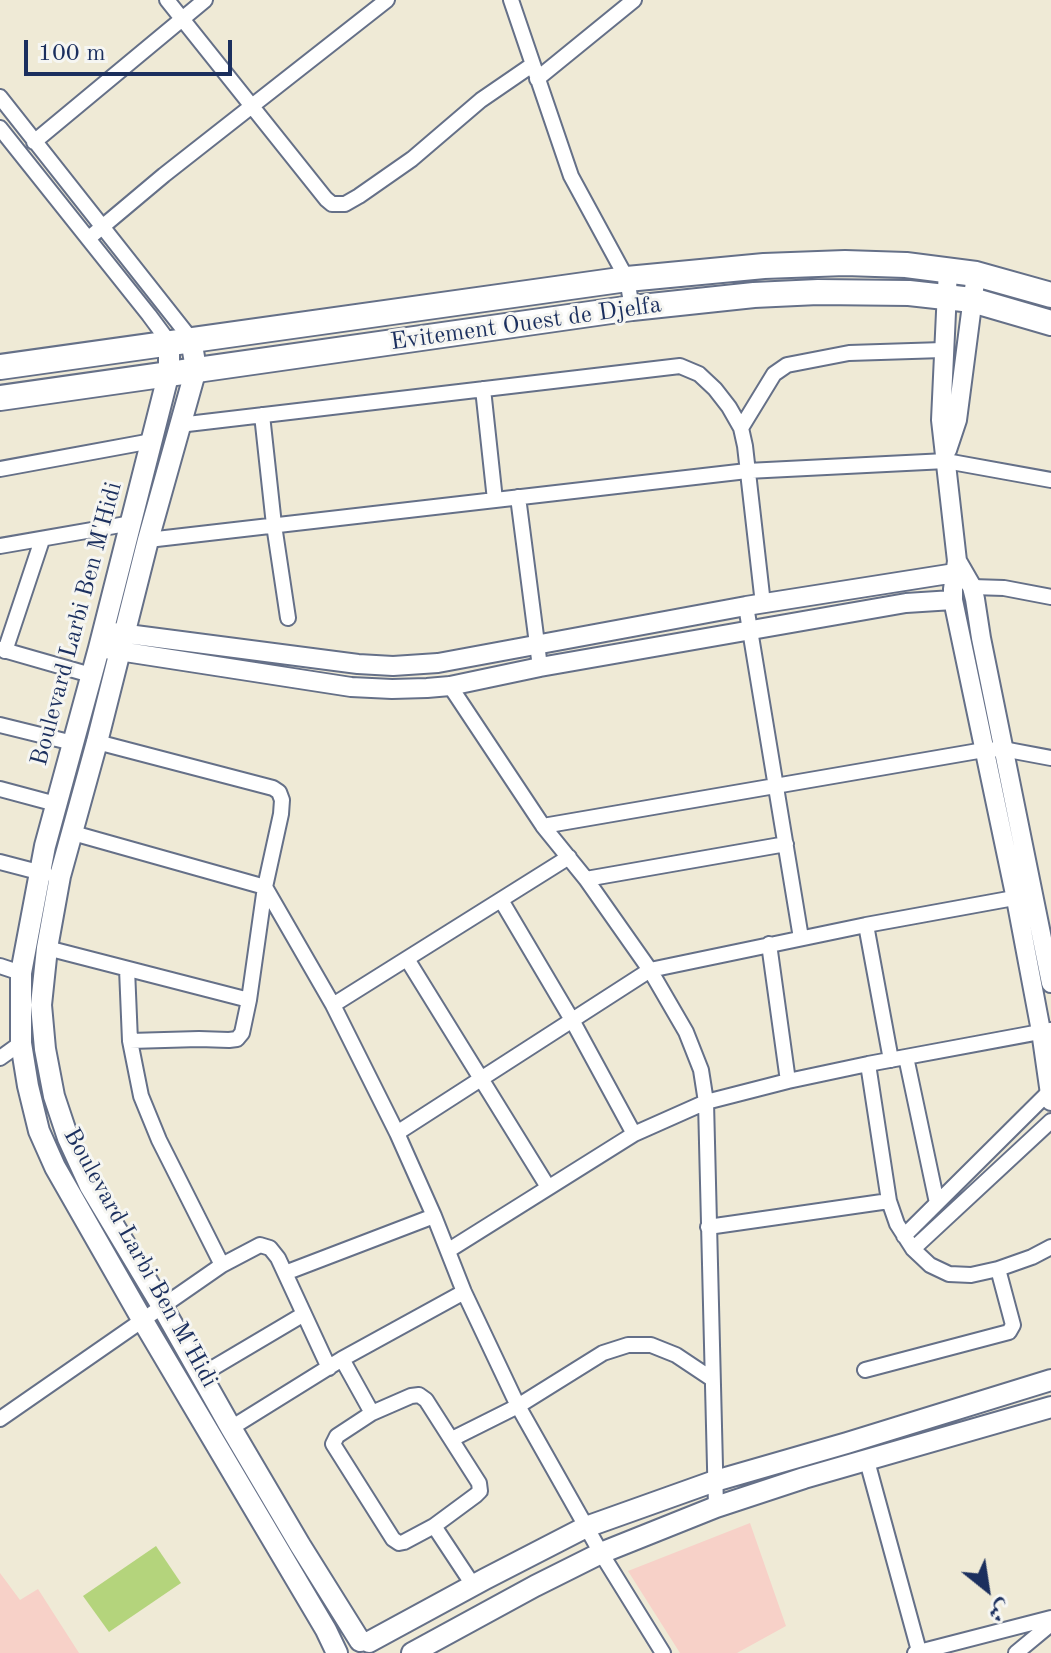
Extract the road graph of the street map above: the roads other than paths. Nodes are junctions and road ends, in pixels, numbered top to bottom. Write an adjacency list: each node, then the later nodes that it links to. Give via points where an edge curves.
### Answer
1 (167, 0): 6 (street)
2 (205, 0): 6 (street)
3 (387, 0): 9 (street)
4 (511, 0): 7 (street)
5 (634, 0): 7 (street)
6 (183, 20): 9 (street); 11 (street)
7 (534, 72): 9 (street, via 481,100 412,159 345,204 326,199); 16 (street, via 571,176)
8 (0, 97): 11 (street)
9 (252, 107): 12 (street)
10 (0, 128): 13 (street)
11 (34, 142): 12 (street)
12 (102, 227): 13 (street); 22 (street)
13 (89, 238): 22 (street)
14 (948, 269): 15 (highway); 16 (highway, via 764,266); 18 (street)
15 (976, 274): 17 (highway); 19 (street)
16 (627, 279): 20 (street); 22 (highway)
17 (1051, 295)
18 (946, 297): 19 (highway, Evitement Ouest de Djelfa); 20 (highway, Evitement Ouest de Djelfa, via 818,292); 23 (street)
19 (972, 300): 21 (highway, Evitement Ouest de Djelfa); 33 (street, via 957,420)
20 (632, 308): 25 (highway, Evitement Ouest de Djelfa)
21 (1051, 323)
22 (180, 341): 24 (highway); 25 (main road); 26 (main road, Boulevard Larbi Ben M'Hidi)
23 (943, 350): 31 (street, via 849,353 787,365 774,374); 33 (street)
24 (0, 367)
25 (196, 369): 26 (highway, Evitement Ouest de Djelfa); 30 (main road)
26 (169, 372): 28 (highway, Evitement Ouest de Djelfa); 32 (main road, Boulevard Larbi Ben M'Hidi)
27 (483, 389): 29 (street); 31 (street, via 680,366 715,389); 38 (street)
28 (0, 398)
29 (262, 415): 30 (street); 40 (street)
30 (179, 425): 42 (main road)
31 (741, 428): 35 (street)
32 (152, 441): 34 (street); 39 (main road, Boulevard Larbi Ben M'Hidi)
33 (946, 457): 35 (street); 36 (street); 44 (street)
34 (0, 469)
35 (747, 471): 37 (street); 48 (street)
36 (1051, 480)
37 (518, 497): 38 (street); 52 (street)
38 (495, 500): 40 (street)
39 (132, 523): 41 (street); 51 (main road, Boulevard Larbi Ben M'Hidi)
40 (274, 525): 42 (street); 49 (street)
41 (42, 540): 43 (street); 53 (street)
42 (148, 540): 51 (main road)
43 (0, 546)
44 (956, 567): 45 (street); 47 (street); 48 (street)
45 (972, 587): 46 (street); 60 (street)
46 (1051, 597)
47 (953, 600): 50 (street, via 906,603); 61 (street)
48 (755, 605): 50 (street); 52 (street)
49 (288, 618)
50 (751, 631): 54 (street); 63 (street)
51 (112, 641): 52 (street, via 393,666); 55 (main road, Boulevard Larbi Ben M'Hidi); 56 (street, via 351,687); 58 (main road)
52 (537, 644): 54 (street)
53 (3, 650): 55 (street)
54 (540, 667): 56 (street)
55 (91, 675): 59 (main road, Boulevard Larbi Ben M'Hidi)
56 (450, 686): 66 (street)
57 (0, 725): 59 (street)
58 (97, 742): 67 (main road); 73 (street, via 279,792 281,814)
59 (73, 743): 65 (main road, Boulevard Larbi Ben M'Hidi)
60 (1003, 749): 61 (street); 62 (street); 74 (street)
61 (984, 750): 63 (street); 75 (street)
62 (1051, 758)
63 (775, 786): 66 (street); 68 (street)
64 (0, 789): 65 (street)
65 (56, 804): 71 (main road, Boulevard Larbi Ben M'Hidi)
66 (543, 826): 69 (street)
67 (73, 833): 71 (main road); 73 (street)
68 (786, 844): 72 (street); 78 (street)
69 (569, 857): 72 (street); 76 (street)
70 (0, 862): 71 (street)
71 (50, 874): 80 (main road); 85 (main road, Boulevard Larbi Ben M'Hidi)
72 (586, 879): 84 (street)
73 (265, 887): 87 (street); 88 (street)
74 (1034, 894): 75 (street); 86 (street)
75 (1016, 899): 77 (street); 90 (street)
76 (501, 900): 81 (street); 89 (street)
77 (866, 925): 78 (street); 94 (street)
78 (801, 938): 79 (street)
79 (769, 944): 84 (street); 97 (street)
80 (47, 948): 83 (street); 116 (main road, via 41,1005 54,1096 90,1186)
81 (407, 959): 88 (street); 96 (street)
82 (0, 966): 85 (street)
83 (127, 969): 87 (street); 91 (street)
84 (650, 970): 89 (street); 99 (street, via 686,1032)
85 (21, 973): 92 (main road, Boulevard Larbi Ben M'Hidi)
86 (1051, 978)
87 (249, 1000): 91 (street, via 237,1039)
88 (333, 1005): 101 (street)
89 (572, 1020): 96 (street); 102 (street)
90 (1046, 1031): 94 (street); 98 (street)
91 (130, 1041): 112 (street, via 151,1122)
92 (21, 1043): 93 (street); 118 (main road, Boulevard Larbi Ben M'Hidi, via 47,1152)
93 (0, 1058)
94 (898, 1058): 95 (street); 105 (street)
95 (868, 1064): 97 (street); 104 (street)
96 (481, 1079): 101 (street); 103 (street)
97 (788, 1081): 99 (street)
98 (1051, 1094): 105 (street)
99 (706, 1102): 102 (street); 107 (street)
100 (1051, 1121): 110 (street)
101 (397, 1133): 106 (street)
102 (634, 1134): 103 (street)
103 (548, 1187): 111 (street)
104 (889, 1201): 107 (street); 108 (street)
105 (937, 1203): 108 (street)
106 (434, 1216): 111 (street); 114 (street)
107 (708, 1227): 122 (street)
108 (904, 1236): 110 (street)
109 (1051, 1247): 113 (street)
110 (913, 1249): 113 (street, via 949,1274)
111 (449, 1250): 115 (street)
112 (222, 1265): 114 (street, via 260,1245 270,1248); 116 (street)
113 (998, 1269): 120 (street, via 1013,1325 1009,1332)
114 (285, 1273): 117 (street)
115 (464, 1292): 119 (street); 124 (street)
116 (162, 1306): 118 (street); 121 (main road)
117 (304, 1314): 119 (street); 121 (street)
118 (143, 1321): 127 (street); 140 (main road, Boulevard Larbi Ben M'Hidi)
119 (336, 1364): 126 (street); 128 (street)
120 (865, 1370)
121 (201, 1375): 128 (main road)
122 (712, 1379): 124 (street, via 676,1355 651,1345 628,1345 603,1353); 131 (street)
123 (1051, 1380): 131 (main road)
124 (518, 1406): 129 (street); 134 (street)
125 (1051, 1407): 130 (main road)
126 (372, 1413): 129 (street, via 419,1395); 133 (street, via 337,1436 335,1448 393,1539 404,1542)
127 (0, 1419)
128 (231, 1428): 138 (main road, via 300,1545)
129 (452, 1439): 133 (street, via 480,1491)
130 (867, 1461): 132 (main road); 139 (street)
131 (715, 1481): 132 (street); 134 (main road)
132 (716, 1507): 135 (main road)
133 (434, 1526): 136 (street)
134 (586, 1527): 135 (street); 136 (main road)
135 (601, 1553): 141 (main road); 142 (street)
136 (473, 1585): 138 (main road)
137 (1051, 1621): 139 (street); 143 (street)
138 (371, 1645): 140 (main road, via 351,1643)
139 (917, 1652)
140 (338, 1653)
141 (412, 1653)
142 (663, 1653)
143 (1016, 1653)

